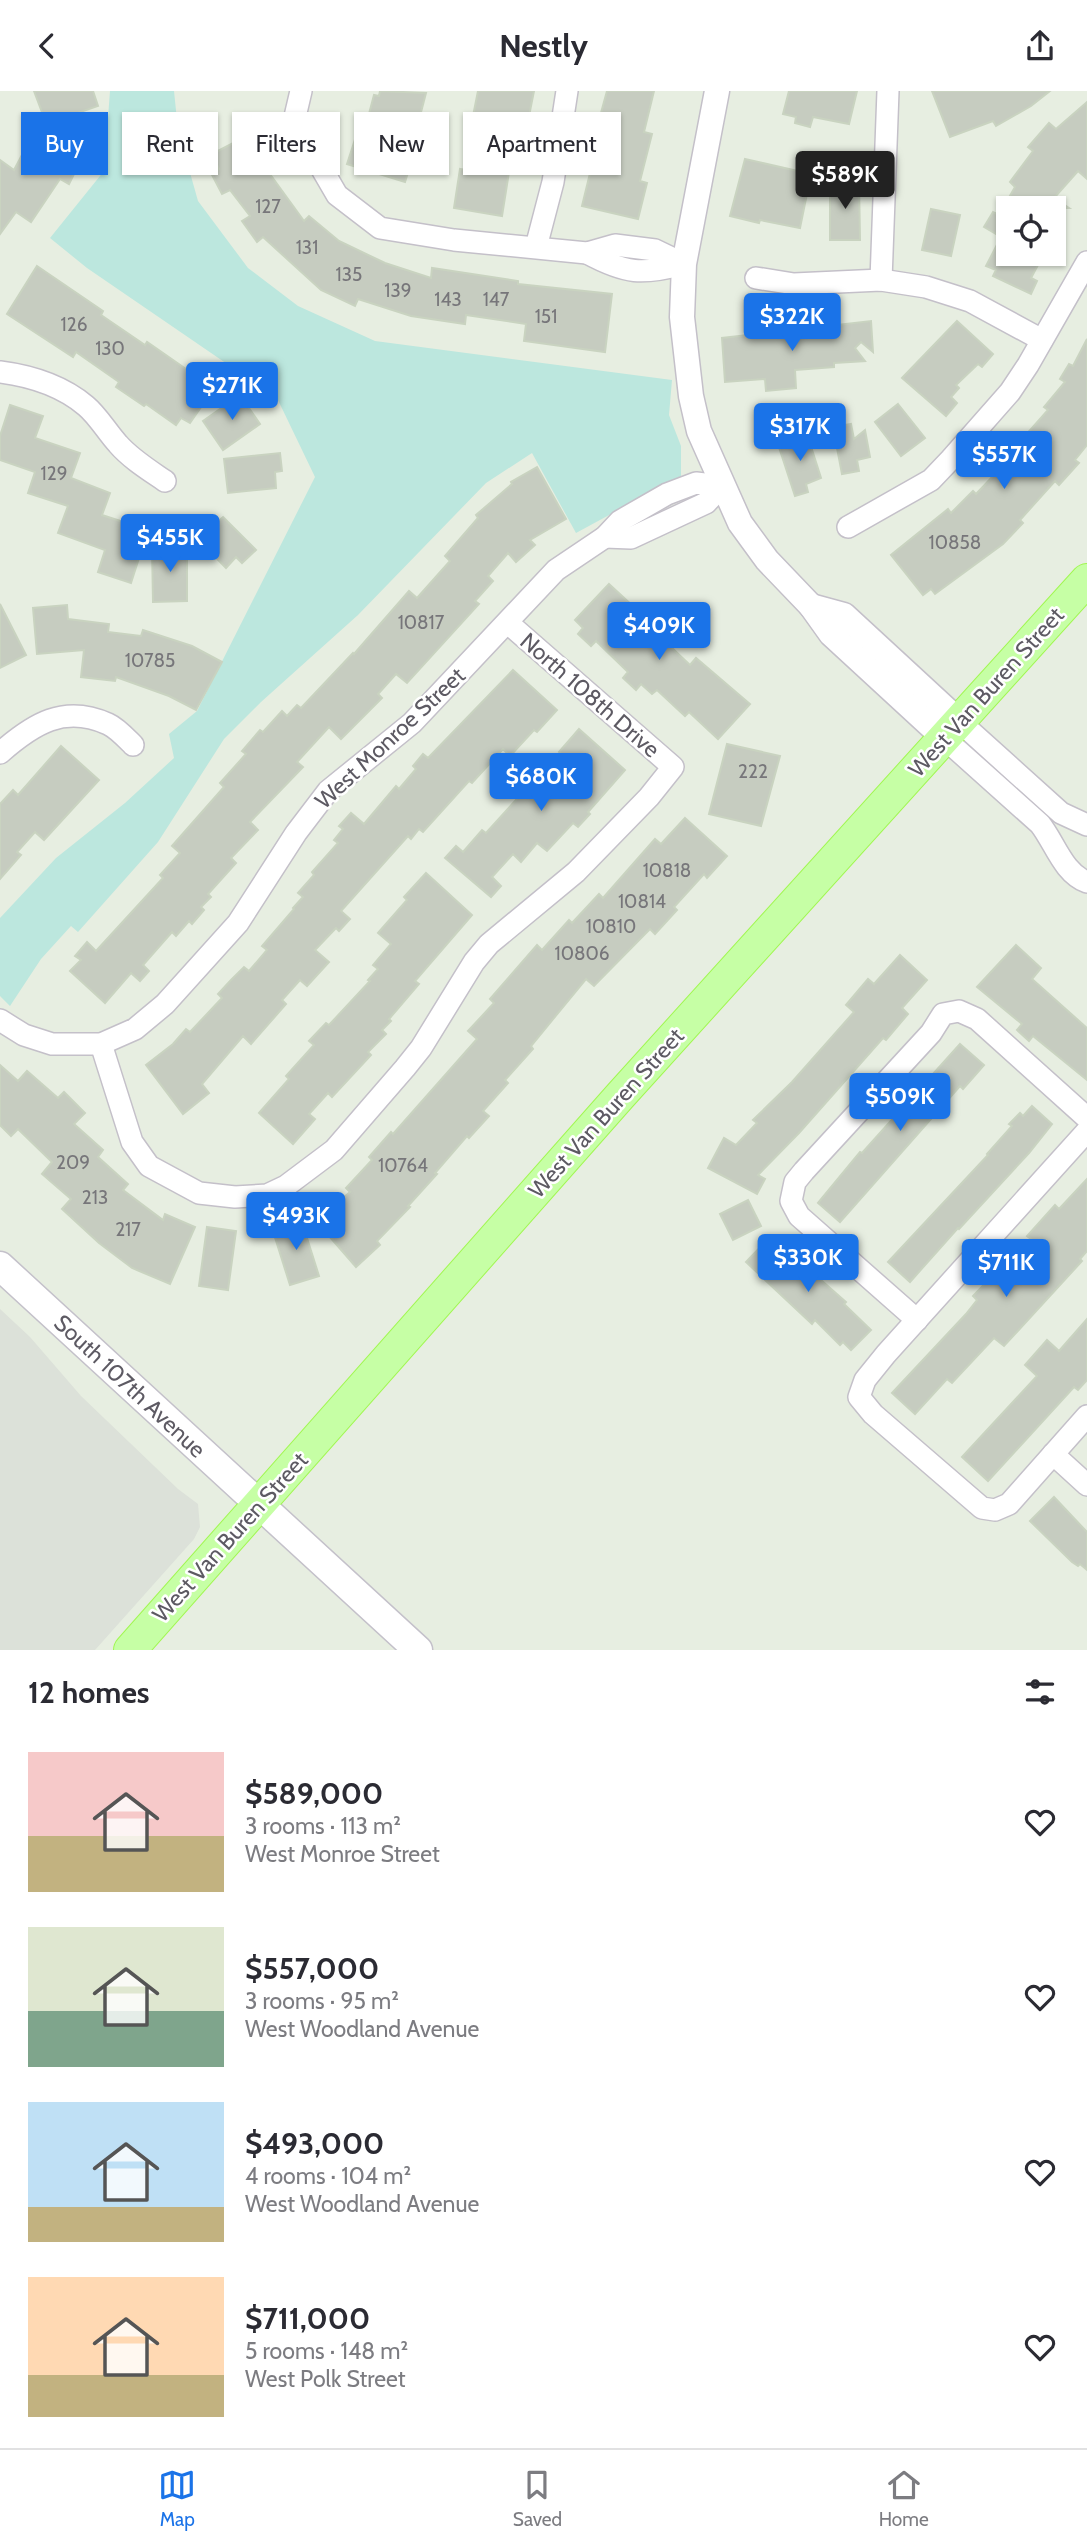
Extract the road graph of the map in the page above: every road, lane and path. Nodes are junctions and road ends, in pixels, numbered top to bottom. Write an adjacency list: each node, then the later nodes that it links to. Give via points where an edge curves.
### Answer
1 (301, 91): 5 (street, via 294,121 337,195 380,228)
2 (567, 91): 5 (street, via 554,182)
3 (717, 91): 7 (street)
4 (888, 91): 9 (street)
5 (536, 247): 7 (street, via 587,253 614,267 653,272)
6 (1087, 262): 10 (street)
7 (684, 264): 13 (street, via 682,317 691,396 699,431)
8 (756, 278): 9 (street, via 794,284)
9 (881, 280): 10 (street, via 926,287 970,301)
10 (1042, 340): 14 (street, via 1010,392 931,480)
11 (0, 372): 12 (street, via 30,376 65,391 87,407 119,445)
12 (165, 481)
13 (722, 486): 16 (street, West Monroe Street, via 696,483 620,521 556,571); 17 (street, via 740,523 767,560 831,634)
14 (848, 527)
15 (1087, 580): 17 (main road, West Van Buren Street)
16 (508, 623): 23 (street, West Monroe Street, via 412,723 328,791 238,923 165,1004 135,1029); 23 (street, North 108th Drive, via 673,767 576,872 489,944 421,1048 334,1150 267,1195 199,1193 149,1166 132,1142)
17 (953, 730): 20 (street, via 1061,813); 21 (street, via 1040,824 1070,871); 31 (main road, West Van Buren Street, via 611,1106)
18 (133, 745): 19 (street, via 110,725 69,716 45,720)
19 (0, 753)
20 (1087, 825)
21 (1087, 882)
22 (0, 1020): 23 (street, West Monroe Street, via 24,1035 52,1044)
23 (101, 1044)
24 (1087, 1118): 27 (street, via 977,1019 958,1011 943,1014 931,1033 804,1171 795,1182 791,1201 799,1216)
25 (1087, 1131): 27 (street)
26 (0, 1266): 31 (main road, South 107th Avenue)
27 (917, 1320): 29 (street, via 865,1380 859,1397 873,1414 982,1508 995,1510 1009,1504)
28 (1087, 1416): 29 (street)
29 (1053, 1454): 30 (street)
30 (1087, 1485)
31 (260, 1505): 32 (main road, West Van Buren Street); 33 (main road, South 107th Avenue)
32 (130, 1650)
33 (418, 1650)

